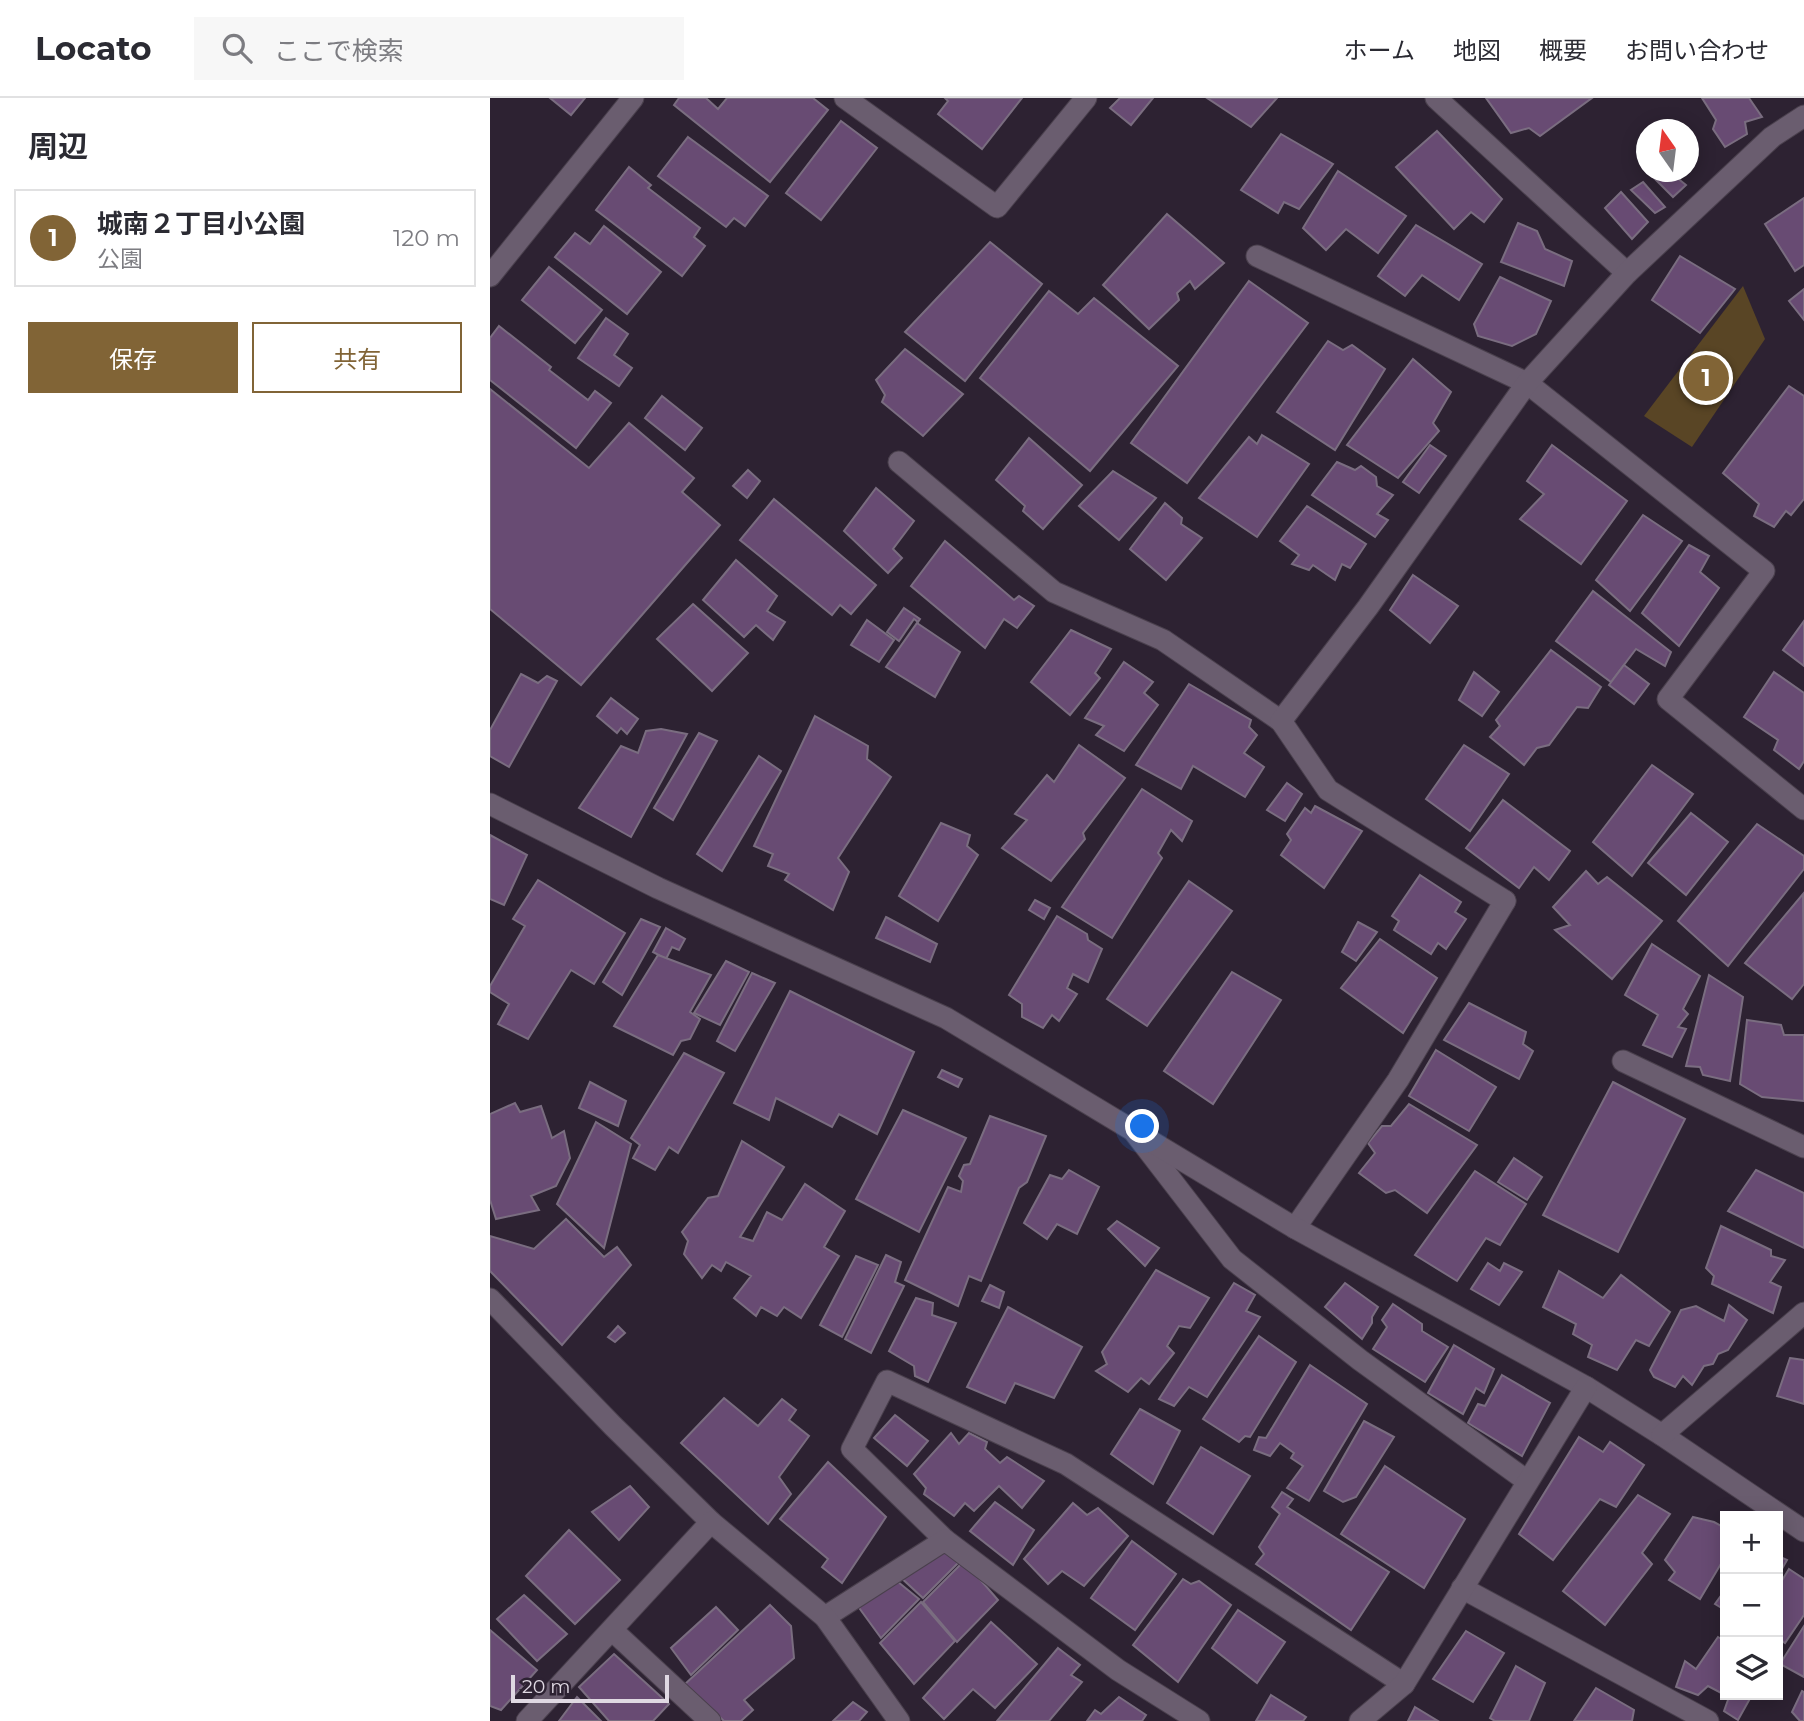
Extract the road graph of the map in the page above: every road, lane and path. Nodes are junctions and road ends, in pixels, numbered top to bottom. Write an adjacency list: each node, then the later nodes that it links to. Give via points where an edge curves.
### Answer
1 (633, 98): 8 (street)
2 (845, 98): 3 (street, via 997,206)
3 (1086, 98)
4 (1436, 98): 7 (street)
5 (1804, 116): 7 (street, via 1772,137)
6 (1257, 256): 9 (street)
7 (1627, 273): 9 (street)
8 (490, 276)
9 (1527, 383): 11 (street); 13 (street, via 1764,570 1668,699)
10 (899, 462): 11 (street, via 1054,592 1163,640)
11 (1281, 721): 17 (street, via 1328,790 1505,901 1398,1080)
12 (490, 804): 15 (street, via 658,888 946,1018)
13 (1804, 809)
14 (1623, 1060): 16 (street)
15 (1135, 1133): 17 (street); 22 (street, via 1232,1259 1360,1360)
16 (1804, 1147)
17 (1295, 1228): 20 (street)
18 (490, 1299): 23 (street)
19 (1804, 1313): 21 (street)
20 (1586, 1387): 21 (street); 22 (street)
21 (1662, 1435): 24 (street)
22 (1527, 1481): 26 (street)
23 (711, 1522): 27 (street); 28 (street)
24 (1804, 1531)
25 (945, 1539): 27 (street); 29 (street, via 852,1449 887,1381 1066,1464); 33 (street, via 1118,1670)
26 (1462, 1588): 29 (street); 35 (street)
27 (825, 1617): 32 (street)
28 (612, 1630): 30 (street); 31 (street)
29 (1404, 1684): 34 (street)
30 (527, 1721)
31 (710, 1721)
32 (899, 1721)
33 (1199, 1721)
34 (1360, 1721)
35 (1708, 1721)

